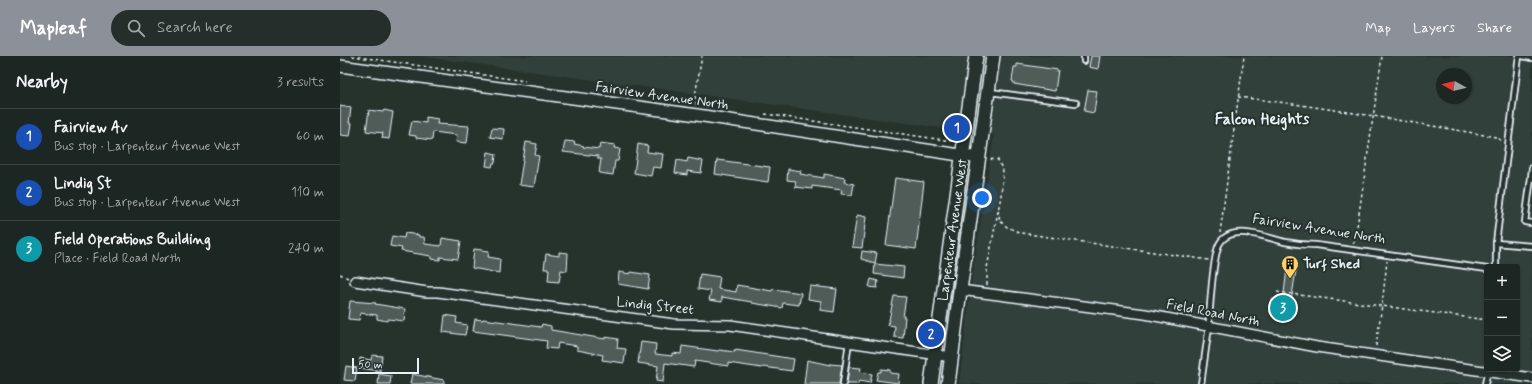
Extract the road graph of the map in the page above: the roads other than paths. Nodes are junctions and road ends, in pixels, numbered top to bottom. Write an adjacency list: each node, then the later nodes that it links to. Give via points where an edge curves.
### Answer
1 (976, 56): 8 (main road, Larpenteur Avenue West)
2 (993, 56): 6 (main road, Larpenteur Avenue West)
3 (1521, 56): 4 (lane); 13 (lane)
4 (1532, 58)
5 (340, 66): 8 (street, Fairview Avenue North, via 883,142)
6 (988, 92): 7 (lane); 9 (main road, Larpenteur Avenue West)
7 (1076, 103)
8 (962, 156): 9 (street, Fairview Avenue North); 21 (main road, Larpenteur Avenue West)
9 (979, 158): 18 (main road, Larpenteur Avenue West)
10 (1532, 168): 11 (lane)
11 (1531, 178): 12 (lane, via 1525,222)
12 (1532, 223)
13 (1496, 242): 14 (lane); 15 (lane)
14 (1532, 246)
15 (1496, 264)
16 (1484, 269): 19 (lane, Fairview Avenue North, via 1297,244 1251,233 1238,233 1230,235 1219,246 1215,261)
17 (355, 281): 20 (street, Lindig Street, via 674,324 730,325)
18 (960, 290): 19 (street, Field Road North, via 1145,314); 22 (main road, Larpenteur Avenue West)
19 (1209, 326): 23 (street, Field Road North, via 1317,347); 30 (lane)
20 (849, 342): 21 (street, Lindig Street); 27 (lane)
21 (934, 354): 22 (street, Lindig Street); 28 (main road, Larpenteur Avenue West)
22 (952, 357): 29 (main road, Larpenteur Avenue West)
23 (1484, 370)
24 (1488, 372): 31 (lane)
25 (1499, 372): 26 (street, Field Road North)
26 (1532, 378)
27 (842, 384)
28 (931, 384)
29 (948, 384)
30 (1201, 384)
31 (1485, 384)

